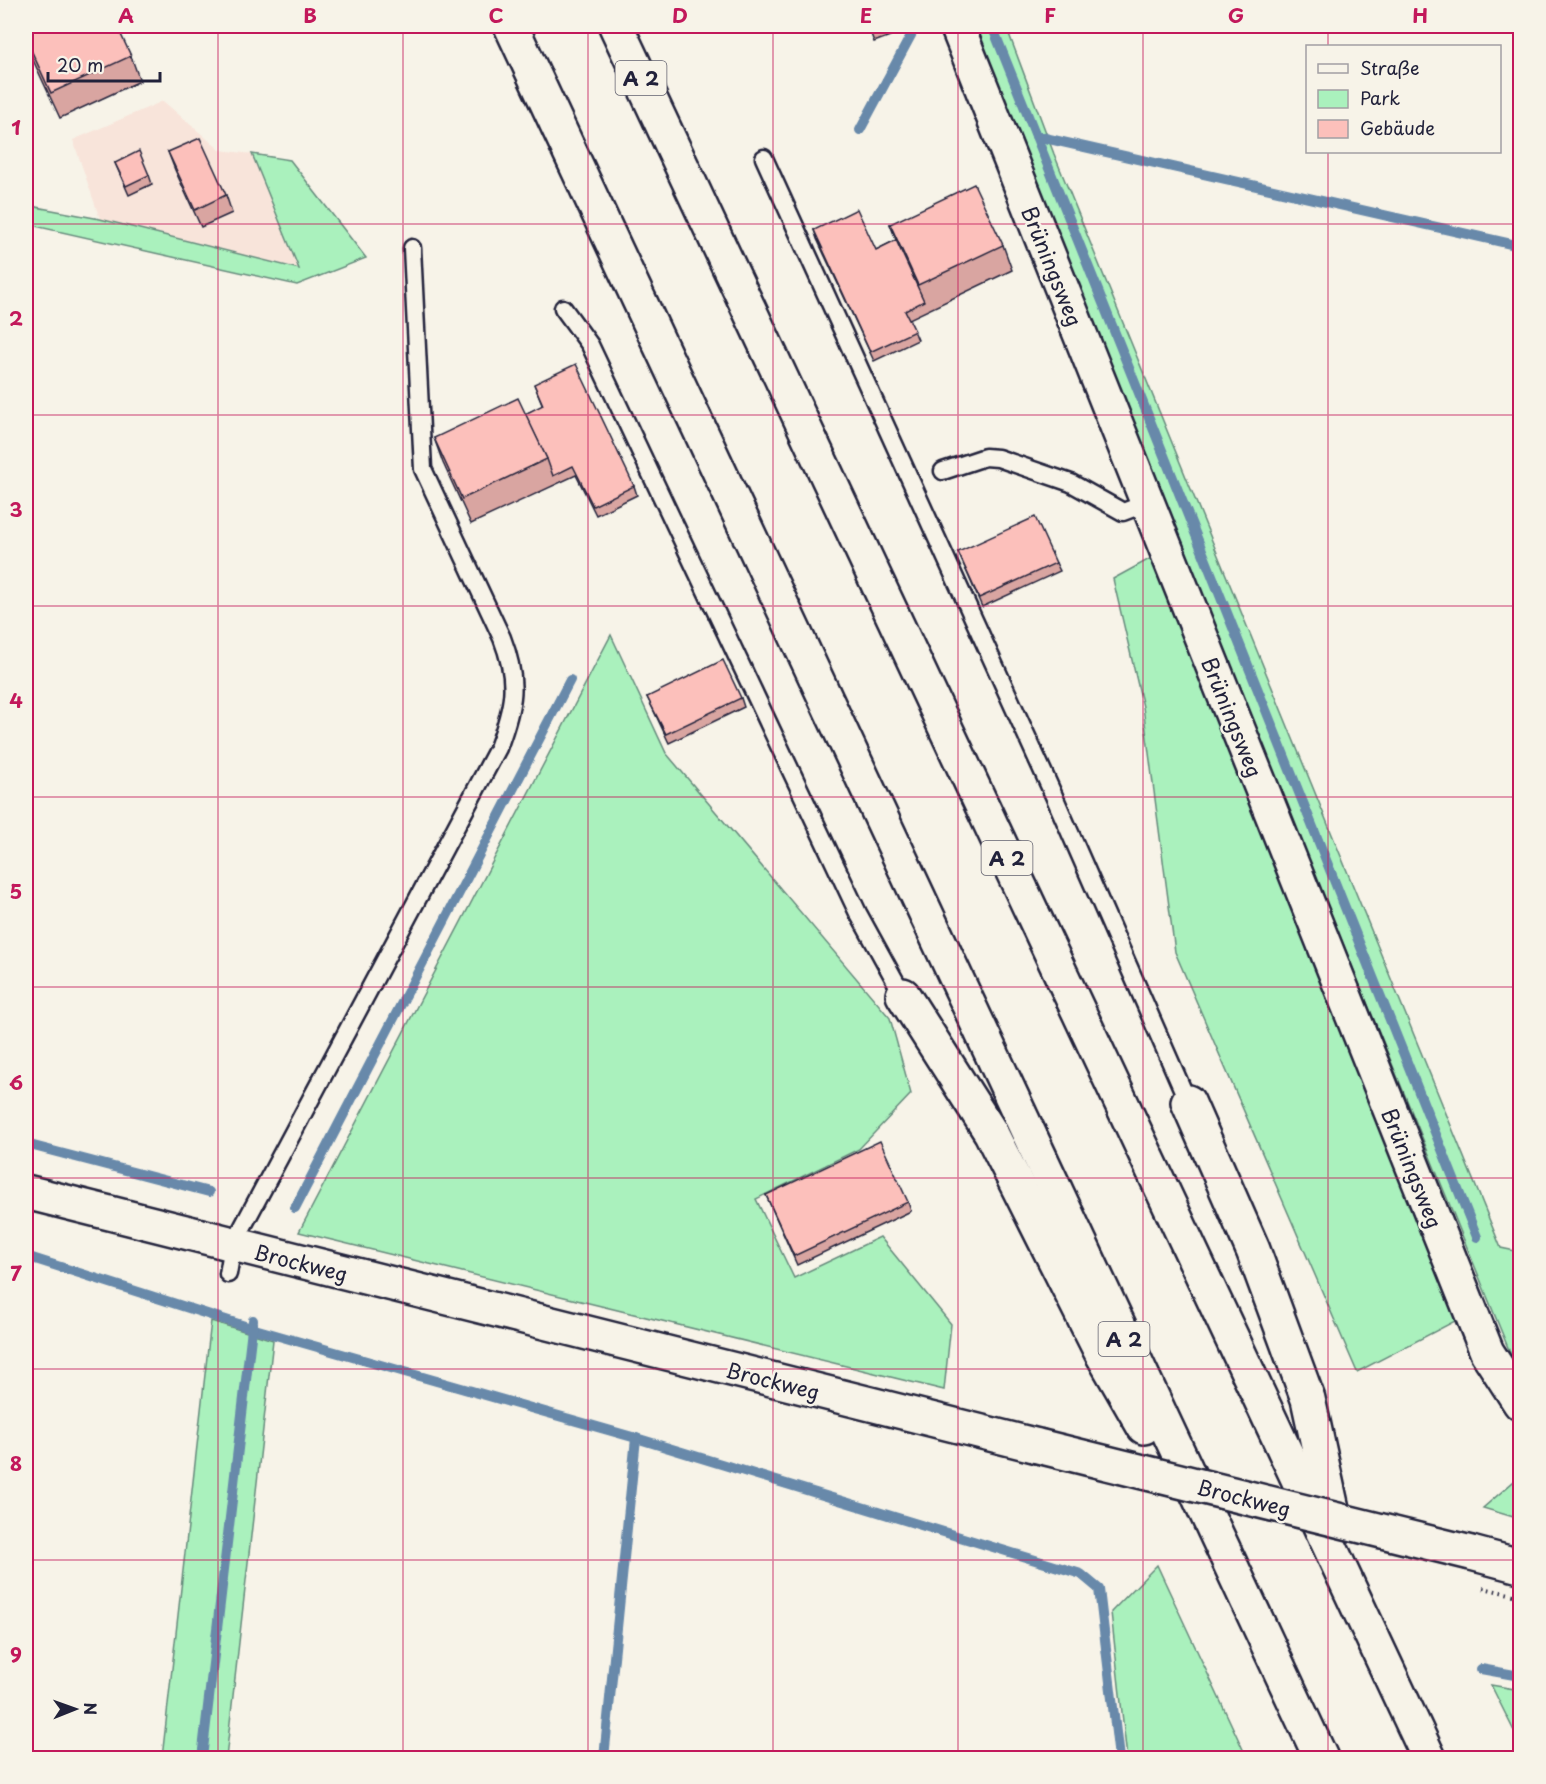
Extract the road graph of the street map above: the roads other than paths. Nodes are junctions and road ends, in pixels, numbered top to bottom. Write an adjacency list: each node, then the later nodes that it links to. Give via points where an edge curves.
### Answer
1 (511, 26): 16 (main road, A 2)
2 (616, 26): 15 (main road, A 2)
3 (957, 26): 8 (main road, Brüningsweg)
4 (764, 158): 10 (lane, via 1054,796)
5 (412, 248): 12 (lane, via 423,469 511,662 510,716 498,748)
6 (563, 308): 9 (lane, via 590,345 858,913)
7 (943, 471): 8 (lane, via 985,458 999,458 1071,483 1123,512)
8 (1147, 503): 13 (main road, Brüningsweg, via 1487,1352)
9 (903, 995): 16 (main road, via 991,1133 1101,1352)
10 (1188, 1102): 15 (main road, via 1253,1250 1308,1399)
11 (26, 1192): 12 (main road, Brockweg)
12 (230, 1260): 14 (main road, Brockweg, bridge, via 1038,1446)
13 (1521, 1403)
14 (1521, 1566)
15 (1348, 1584): 18 (main road, A 2)
16 (1255, 1618): 17 (main road, A 2)
17 (1321, 1758)
18 (1429, 1758)

